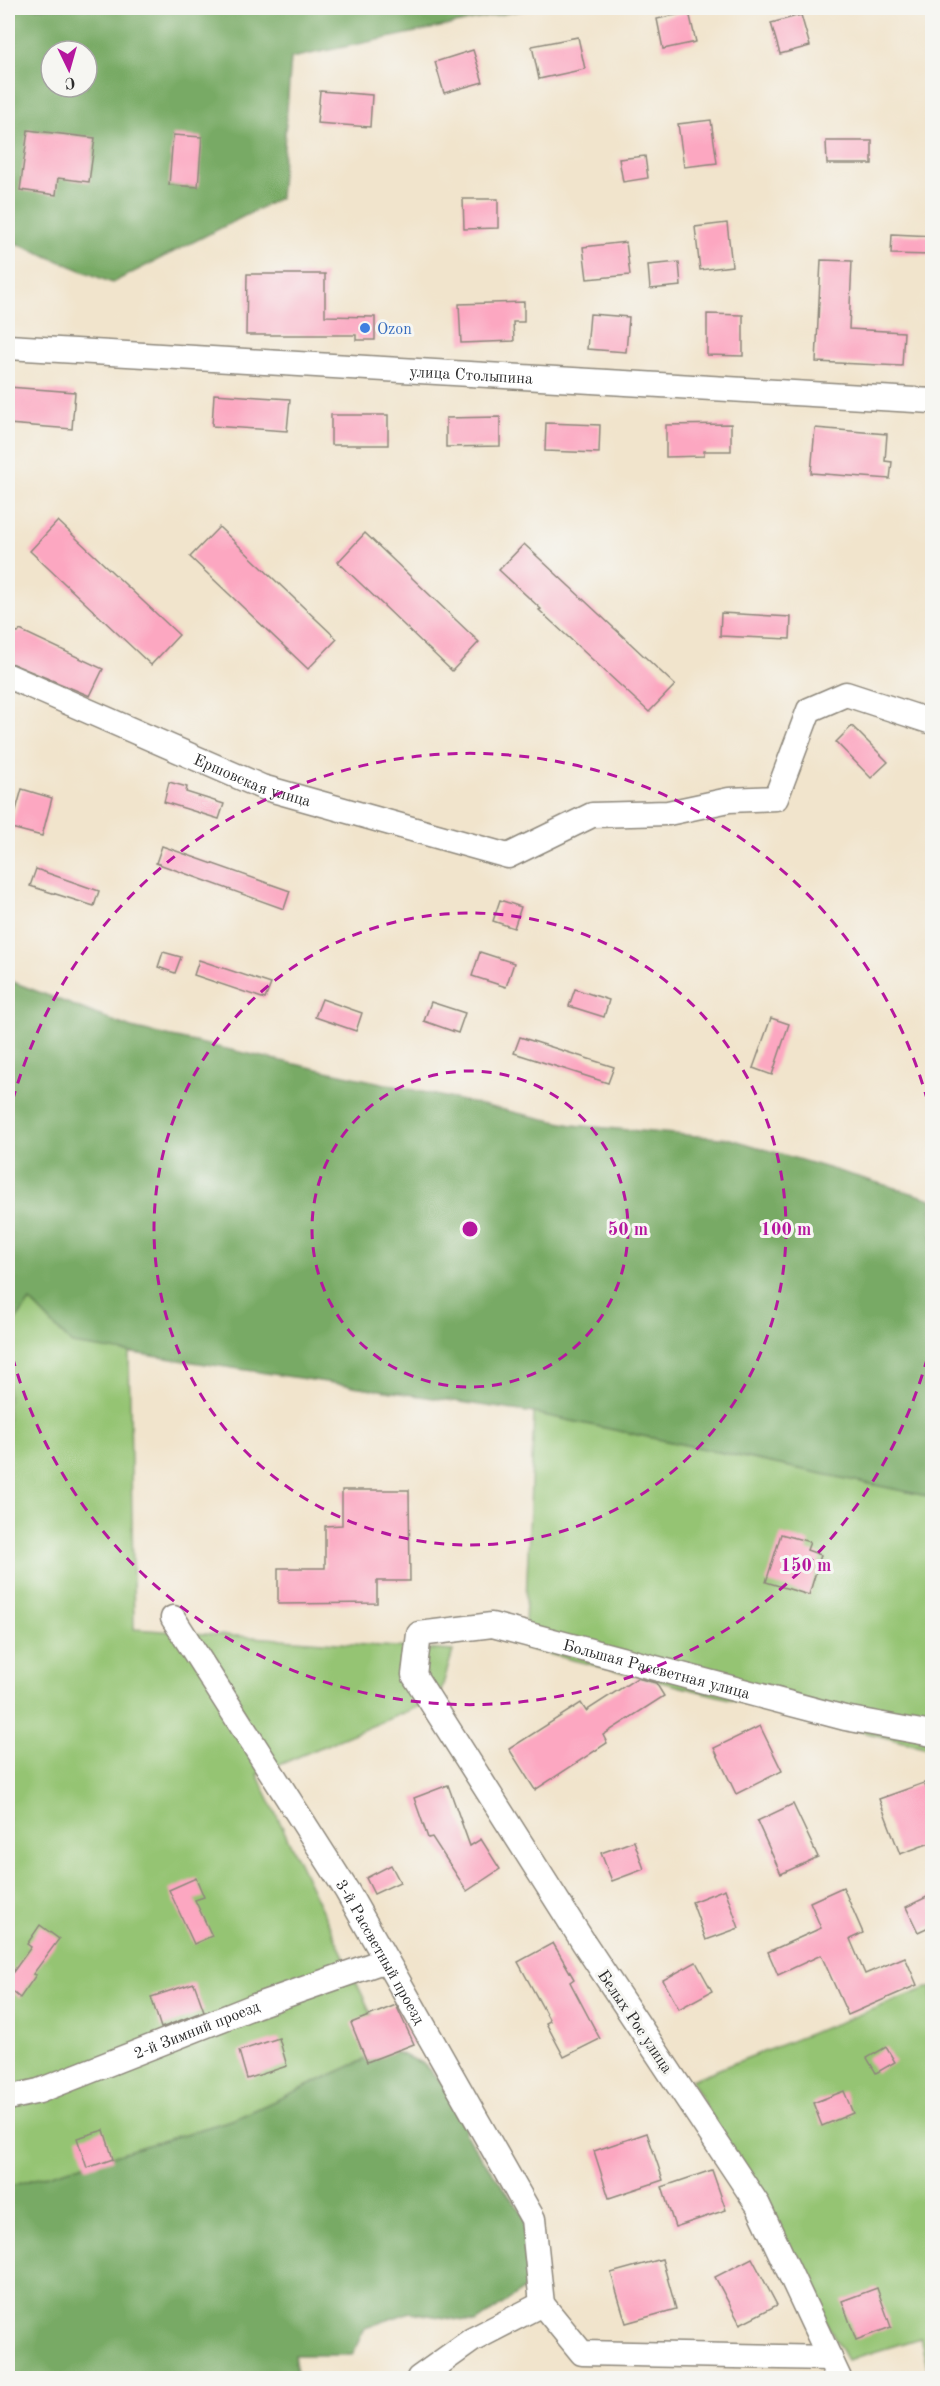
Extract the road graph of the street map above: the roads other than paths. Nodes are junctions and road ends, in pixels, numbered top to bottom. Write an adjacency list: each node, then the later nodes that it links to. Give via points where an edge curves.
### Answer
1 (8, 347): 2 (street, улица Столыпина)
2 (933, 400)
3 (8, 676): 4 (street, Ершовская улица, via 262,787 508,856 592,816 668,813 729,800 776,798 810,710 846,694)
4 (933, 722)
5 (173, 1618): 8 (street, 3-й Рассветный проезд, via 347,1891)
6 (414, 1675): 7 (street, Большая Рассветная улица, via 419,1634 492,1625 845,1718); 11 (street, Белых Рос улица, via 758,2205)
7 (933, 1734)
8 (386, 1960): 9 (street, 2-й Зимний проезд, via 255,2006 39,2091); 10 (street, 3-й Рассветный проезд, via 532,2220)
9 (8, 2098)
10 (542, 2304): 11 (street, via 582,2353); 12 (street, via 472,2340)
11 (834, 2368)
12 (419, 2379)

